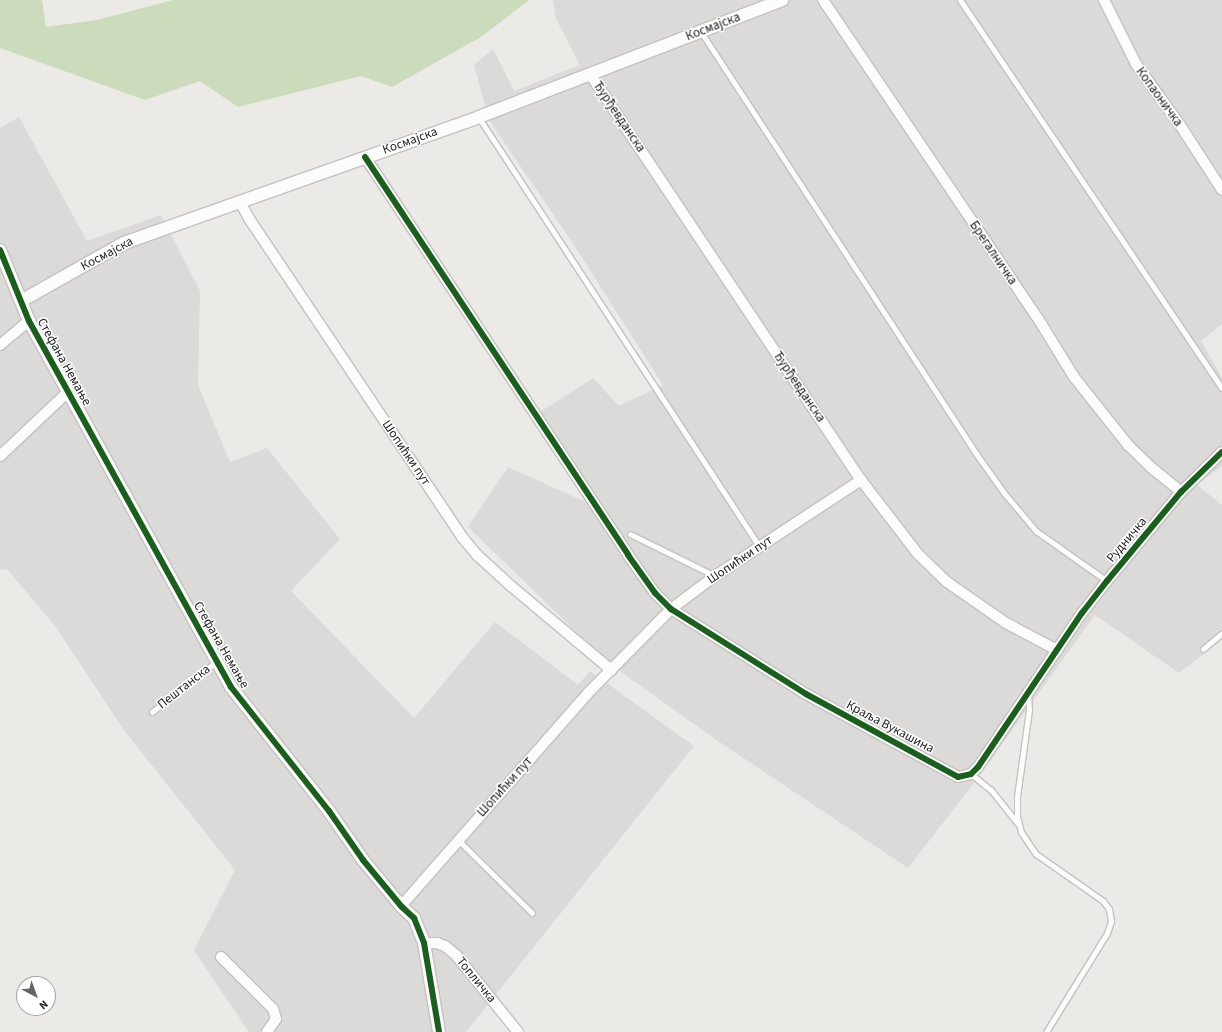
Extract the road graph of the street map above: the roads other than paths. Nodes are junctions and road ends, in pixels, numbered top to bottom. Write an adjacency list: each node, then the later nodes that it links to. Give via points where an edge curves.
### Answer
1 (782, 0): 5 (street, Космајска)
2 (823, 0): 20 (street, Брегалничка, via 1042,325 1074,377 1128,445)
3 (960, 0): 15 (lane)
4 (1104, 0): 9 (street, Копаоничка, via 1136,64)
5 (701, 31): 6 (street, Космајска); 24 (lane, via 1004,493 1036,531)
6 (590, 74): 7 (street, Космајска); 19 (street, Ђурђевданска)
7 (479, 117): 8 (street, Космајска); 22 (lane)
8 (365, 157): 10 (street, Космајска); 25 (street, Краља Вукашина, via 628,554 655,593)
9 (1222, 190)
10 (240, 202): 12 (street, Космајска, via 124,243); 30 (street, Шопићки пут, via 462,537 477,555 511,586)
11 (0, 250): 12 (street, Стефана Немање)
12 (21, 301): 13 (street, Стефана Немање)
13 (29, 321): 14 (street); 16 (street, Стефана Немање)
14 (0, 345)
15 (1222, 388)
16 (68, 392): 18 (street); 29 (street, Стефана Немање)
17 (1222, 452): 20 (street, Рудничка)
18 (0, 456)
19 (861, 480): 22 (street, Шопићки пут); 27 (street, Ђурђевданска, via 918,554 947,582 1006,623)
20 (1181, 492): 24 (street, Рудничка)
21 (630, 534): 23 (lane)
22 (759, 546): 23 (street, Шопићки пут)
23 (715, 576): 25 (street, Шопићки пут)
24 (1107, 581): 27 (street, Рудничка)
25 (671, 609): 30 (street, Шопићки пут); 33 (street, Краља Вукашина, via 806,694 861,725 958,777)
26 (1222, 633): 28 (lane)
27 (1058, 650): 31 (street)
28 (1203, 650)
29 (216, 662): 32 (lane, Пештанска); 36 (street, Стефана Немање, via 230,687)
30 (611, 670): 35 (street, Шопићки пут)
31 (1028, 694): 33 (street); 34 (lane, via 1029,710 1017,797)
32 (152, 712)
33 (971, 774): 34 (lane, via 992,790)
34 (1019, 824): 43 (lane, via 1025,840 1036,854 1103,901 1110,914 1110,927 1107,933)
35 (458, 840): 36 (street, Шопићки пут); 37 (lane)
36 (401, 906): 38 (street, Стефана Немање, via 414,918)
37 (532, 913)
38 (424, 943): 41 (street, Стефана Немање); 42 (street, Топличка, via 437,943 456,954)
39 (221, 957): 40 (street, via 273,1009 276,1019)
40 (267, 1032)
41 (439, 1032)
42 (518, 1032)
43 (1046, 1032)

